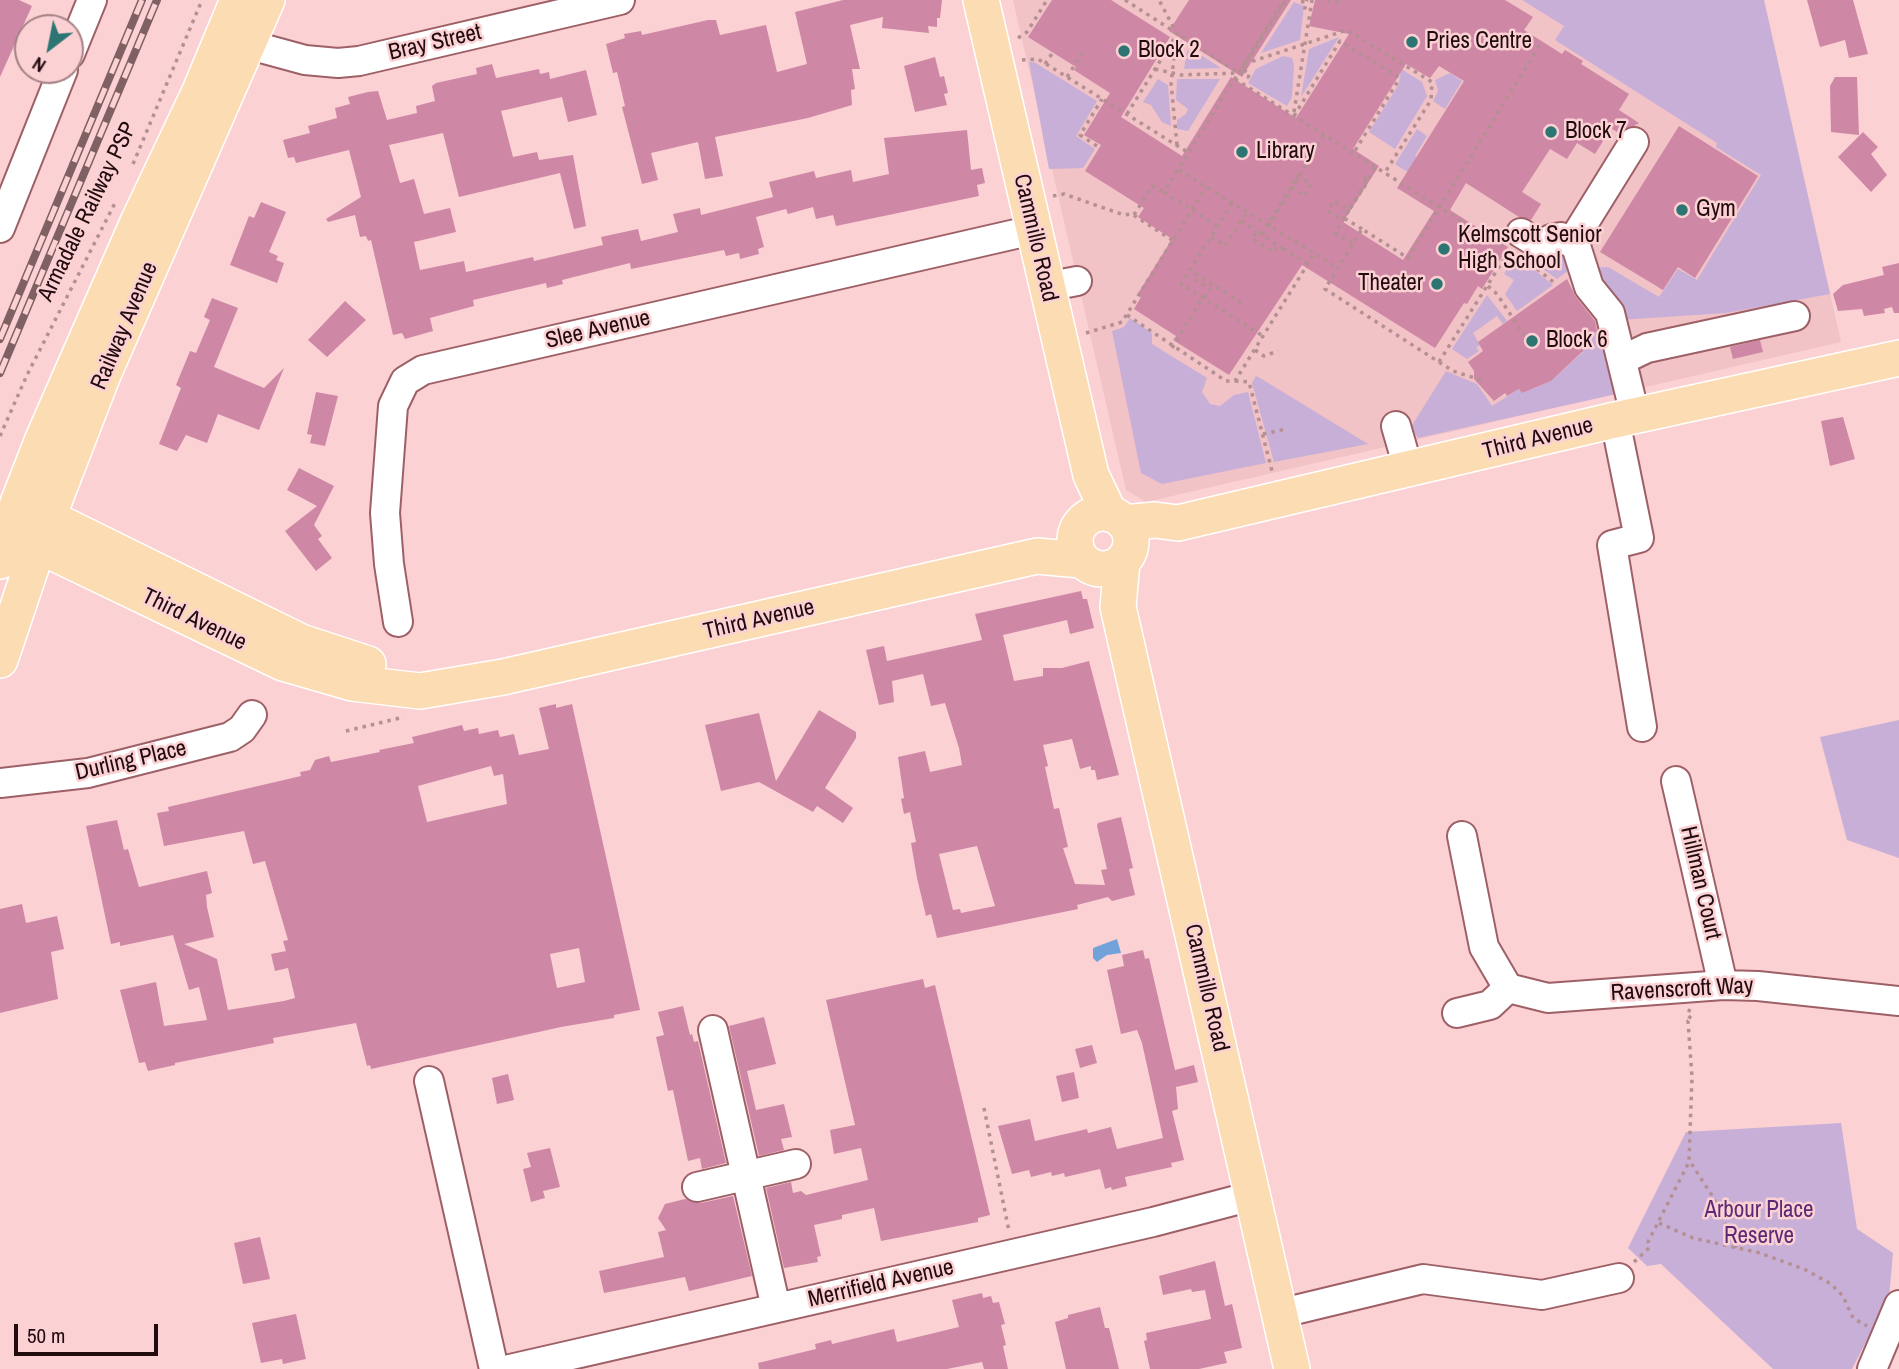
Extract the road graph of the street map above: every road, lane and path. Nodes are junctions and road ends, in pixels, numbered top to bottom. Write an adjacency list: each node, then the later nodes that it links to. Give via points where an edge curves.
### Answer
1 (92, 0): 17 (street)
2 (202, 0): 44 (path, Armadale Railway PSP)
3 (238, 0): 99 (main road, Railway Avenue)
4 (267, 0): 22 (main road, Railway Avenue)
5 (620, 0): 22 (street, Bray Street, via 338,64)
6 (981, 0): 25 (main road, Cammillo Road)
7 (1047, 0): 25 (path)
8 (1125, 0): 18 (path)
9 (1158, 0): 18 (path)
10 (1278, 0): 15 (path)
11 (1285, 0): 15 (path); 29 (path, bridge, via 1242,69 1250,74)
12 (1307, 0): 16 (path); 21 (path)
13 (1327, 0): 14 (path)
14 (1342, 3)
15 (1280, 7): 27 (path)
16 (1302, 7)
17 (84, 20)
18 (1177, 34): 19 (path); 28 (path)
19 (1183, 37): 29 (path); 30 (path)
20 (1541, 43): 53 (path)
21 (1303, 45): 27 (path); 36 (path); 46 (path, via 1347,30 1432,82 1430,100)
22 (250, 46): 99 (main road, Railway Avenue, via 102,377)
23 (1083, 51): 31 (path)
24 (1053, 52): 26 (path)
25 (1004, 53): 26 (path); 58 (main road, Cammillo Road)
26 (1045, 64): 31 (path)
27 (1244, 64): 29 (path)
28 (1155, 69): 30 (path); 35 (path)
29 (1239, 72): 30 (path); 32 (path)
30 (1172, 75): 39 (path)
31 (1067, 77): 34 (path)
32 (1235, 79): 36 (path); 41 (path)
33 (57, 84): 63 (street)
34 (1102, 99): 35 (path); 40 (path, via 1080,135)
35 (1127, 114): 39 (path)
36 (1294, 116): 37 (path); 42 (path, via 1340,41 1397,76)
37 (1324, 135): 42 (path); 62 (path)
38 (1634, 142): 70 (street)
39 (1177, 145): 41 (path)
40 (1097, 146)
41 (1189, 153): 45 (path)
42 (1353, 154): 43 (path)
43 (1375, 168): 46 (path); 47 (path)
44 (131, 170)
45 (1178, 170): 48 (path); 50 (path)
46 (1384, 173): 53 (path)
47 (1366, 177): 55 (path, bridge, via 1368,181); 59 (path)
48 (1206, 187): 52 (path); 54 (path)
49 (1291, 187): 49 (path, bridge, via 1297,176 1311,184 1305,196); 67 (path, bridge)
50 (1164, 192): 54 (path); 57 (path, via 1152,186)
51 (120, 193): 96 (path, Armadale Railway PSP)
52 (1232, 203): 56 (path); 61 (path)
53 (1439, 208): 64 (path, via 1408,258); 76 (path, via 1509,251)
54 (1191, 210): 61 (path); 69 (path)
55 (1349, 210): 55 (path, bridge, via 1334,201 1328,211 1343,220)
56 (1247, 212): 60 (path); 62 (path)
57 (1134, 215): 58 (path, via 1064,194); 69 (path)
58 (1030, 216): 83 (main road, Cammillo Road, via 1061,284); 101 (street, Slee Avenue, via 412,376 393,406 385,513)
59 (1343, 218): 64 (path); 71 (path, via 1335,233)
60 (1241, 221): 65 (path); 68 (path, via 1225,246)
61 (1217, 226): 68 (path)
62 (1269, 226): 73 (path)
63 (0, 228)
64 (1362, 229): 71 (path)
65 (1257, 231): 67 (path, bridge); 72 (path, via 1252,239 1274,251)
66 (1521, 233): 70 (street, via 1542,246 1555,237)
67 (1262, 234): 72 (path, bridge)
68 (1210, 237): 77 (path, via 1181,284)
69 (1172, 240): 79 (path)
70 (1572, 242): 88 (street, via 1579,250 1589,287 1607,307)
71 (1353, 243): 75 (path)
72 (1278, 245): 74 (path, bridge)
73 (1314, 254): 74 (path); 75 (path)
74 (1308, 264): 82 (path)
75 (1338, 268): 89 (path, via 1325,289)
76 (1487, 286): 81 (path); 89 (path)
77 (1204, 298): 78 (path, via 1210,289 1194,279 1196,274); 82 (path); 84 (path)
78 (1242, 303)
79 (1126, 315): 83 (path, via 1119,324); 84 (path)
80 (1795, 316): 88 (street, via 1647,348)
81 (1524, 335)
82 (1262, 336): 85 (path)
83 (1058, 340): 100 (main road, Cammillo Road)
84 (1172, 348): 91 (path, via 1226,381)
85 (1255, 350): 86 (path, via 1264,356); 91 (path)
86 (1278, 351)
87 (1899, 358): 92 (main road, Third Avenue)
88 (1622, 360): 92 (street)
89 (1439, 362): 90 (path)
90 (1481, 380)
91 (1235, 381): 95 (path, via 1249,382)
92 (1625, 417): 97 (main road, Third Avenue); 104 (street, via 1639,538 1612,545)
93 (1396, 426): 97 (street)
94 (1286, 429): 95 (path)
95 (1263, 435): 98 (path)
96 (0, 436)
97 (1409, 471): 98 (main road, Third Avenue)
98 (1279, 501): 100 (main road, Third Avenue)
99 (16, 526): 100 (main road, Third Avenue, via 252,649 315,674 410,690 479,682); 102 (main road, Railway Avenue)
100 (1102, 541): 120 (main road, Cammillo Road)
101 (398, 622)
102 (0, 660)
103 (252, 715): 106 (street, Durling Place, via 230,737 88,773)
104 (1642, 727)
105 (1676, 781): 108 (street, Hillman Court)
106 (0, 783)
107 (1462, 836): 109 (street, via 1484,947)
108 (1723, 985): 109 (street, Ravenscroft Way, via 1548,998); 110 (street, Ravenscroft Way)
109 (1508, 988): 112 (street, via 1490,1005)
110 (1899, 1001)
111 (1690, 1002): 116 (path)
112 (1457, 1013)
113 (713, 1030): 118 (street)
114 (429, 1082): 130 (street)
115 (984, 1108): 123 (path)
116 (1689, 1160): 121 (path); 122 (path)
117 (796, 1164): 118 (street)
118 (745, 1175): 119 (street); 126 (street)
119 (697, 1187)
120 (1252, 1196): 123 (street, Merrifield Avenue); 127 (main road, Cammillo Road)
121 (1660, 1223): 122 (path, via 1693,1238); 124 (path, via 1649,1248 1643,1251 1645,1255)
122 (1736, 1248): 128 (path, via 1821,1278 1843,1296 1857,1322)
123 (1013, 1254): 126 (street, Merrifield Avenue)
124 (1619, 1278): 127 (street, via 1542,1295 1423,1279)
125 (1899, 1305): 129 (street)
126 (775, 1308): 131 (street, Merrifield Avenue)
127 (1278, 1314): 132 (main road, Cammillo Road)
128 (1876, 1330)
129 (1875, 1368)
130 (494, 1369)
131 (510, 1369)
132 (1292, 1369)

